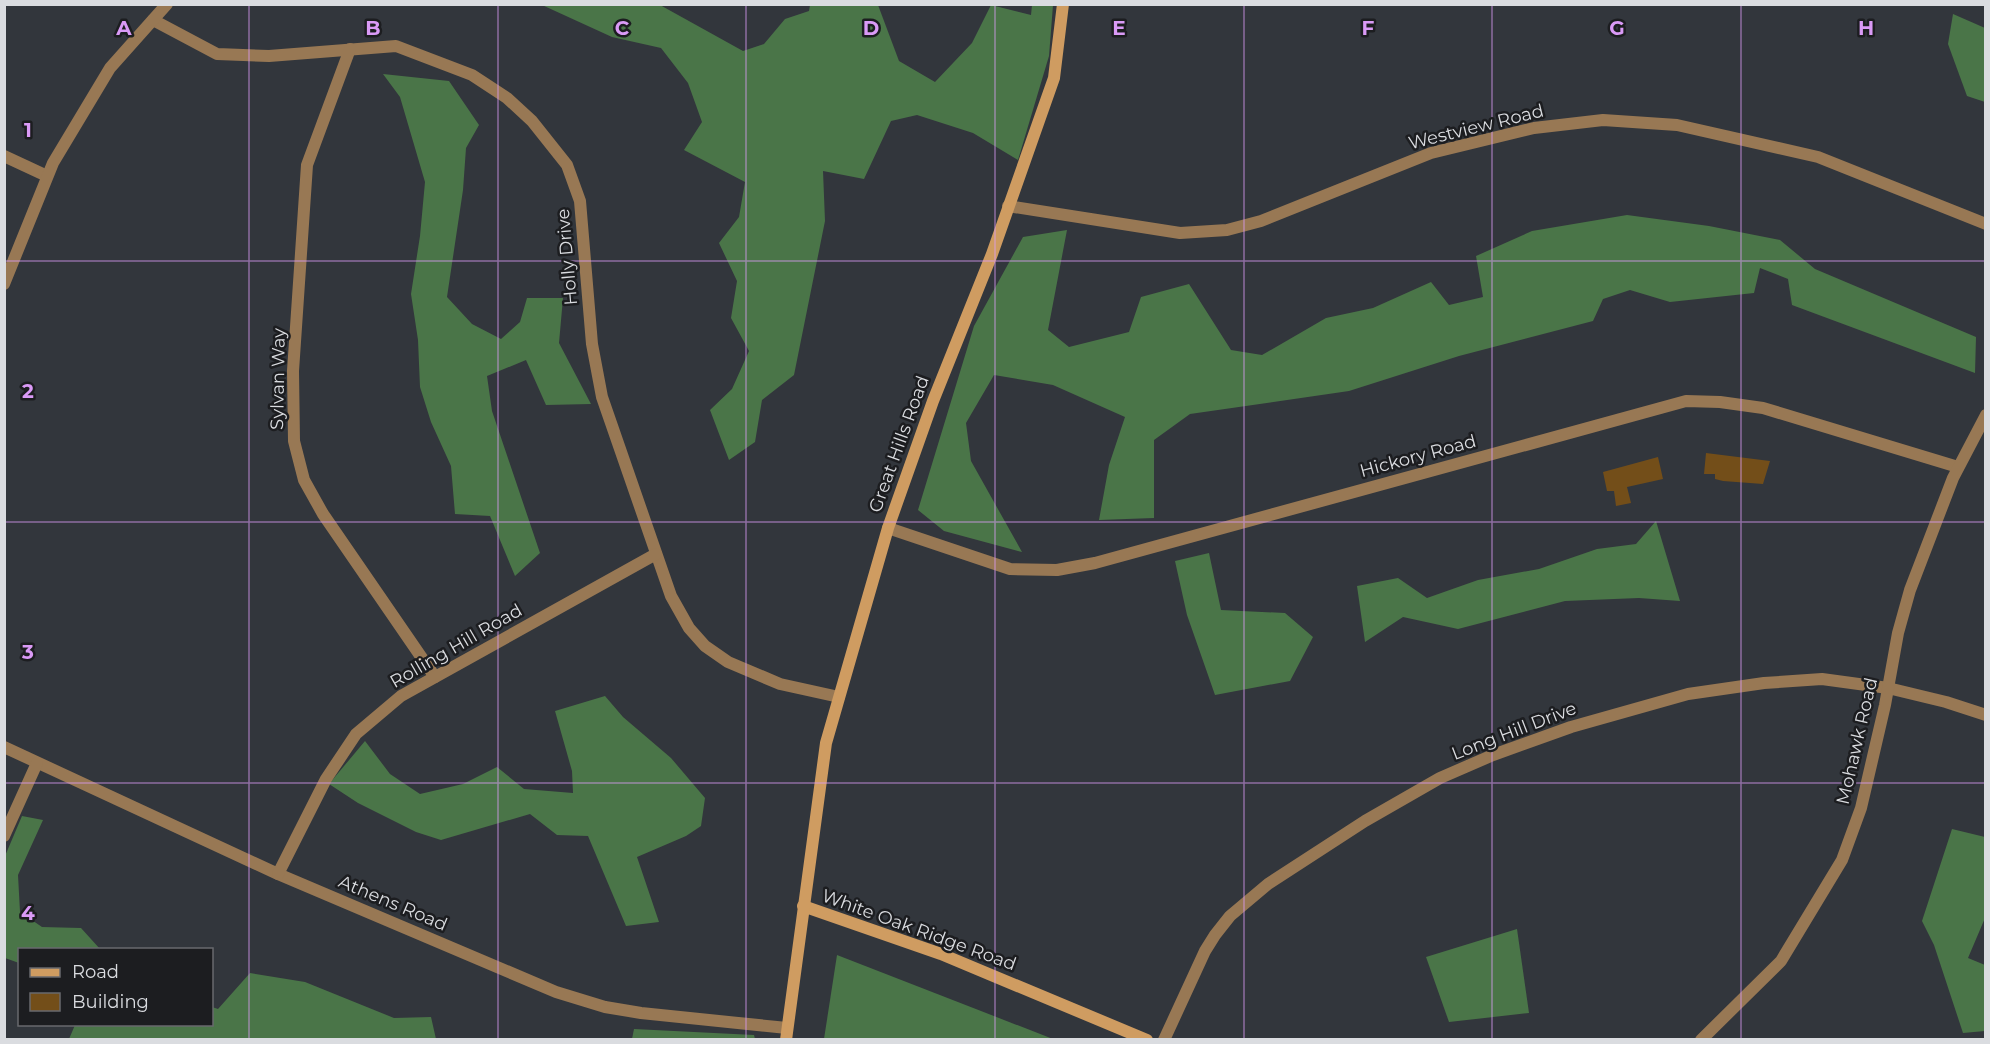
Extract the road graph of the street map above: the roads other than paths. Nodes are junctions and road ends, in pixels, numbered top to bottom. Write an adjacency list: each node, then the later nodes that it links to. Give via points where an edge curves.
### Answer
1 (166, 4): 3 (street)
2 (1063, 4): 7 (street, Great Hills Road, via 1054,78)
3 (153, 20): 4 (street, Holly Drive, via 217,54 269,56); 6 (street, via 110,68)
4 (350, 50): 13 (street, Holly Drive, via 396,46 472,75 507,98 532,121 567,165 580,201 592,344 602,397); 14 (street, Sylvan Way, via 307,165 293,371 294,441 304,480 323,514)
5 (4, 156): 6 (street)
6 (48, 176): 9 (street)
7 (1008, 206): 8 (street, Westview Road, via 1180,233 1227,230 1261,221 1431,153 1534,128 1603,120 1677,125 1818,157); 12 (street, Great Hills Road)
8 (1986, 224)
9 (4, 284)
10 (1986, 415): 11 (street, Mohawk Road)
11 (1958, 467): 12 (street, Hickory Road, via 1762,408 1686,402 1095,563 1057,570 1010,569); 15 (street, Mohawk Road, via 1910,590)
12 (888, 528): 16 (street, Great Hills Road)
13 (656, 554): 14 (street, Rolling Hill Road); 16 (street, Holly Drive, via 671,596 689,628 705,646 758,676)
14 (435, 677): 21 (street, Rolling Hill Road, via 401,696 356,734 326,779)
15 (1888, 688): 17 (street, Long Hill Drive); 25 (street, Long Hill Drive, via 1822,679 1688,694 1571,727 1440,778 1278,878 1230,916 1205,951); 26 (street, Mohawk Road, via 1862,808 1842,860 1781,961)
16 (839, 697): 22 (street, Great Hills Road, via 826,743)
17 (1986, 716)
18 (4, 747): 19 (street, Athens Road)
19 (37, 763): 20 (street); 21 (street, Athens Road)
20 (4, 836)
21 (278, 874): 23 (street, Athens Road, via 556,992 641,1013)
22 (803, 906): 23 (street, White Oak Ridge Road); 24 (street, White Oak Ridge Road, via 941,954)
23 (787, 1034)
24 (1147, 1040)
25 (1164, 1040)
26 (1701, 1040)

